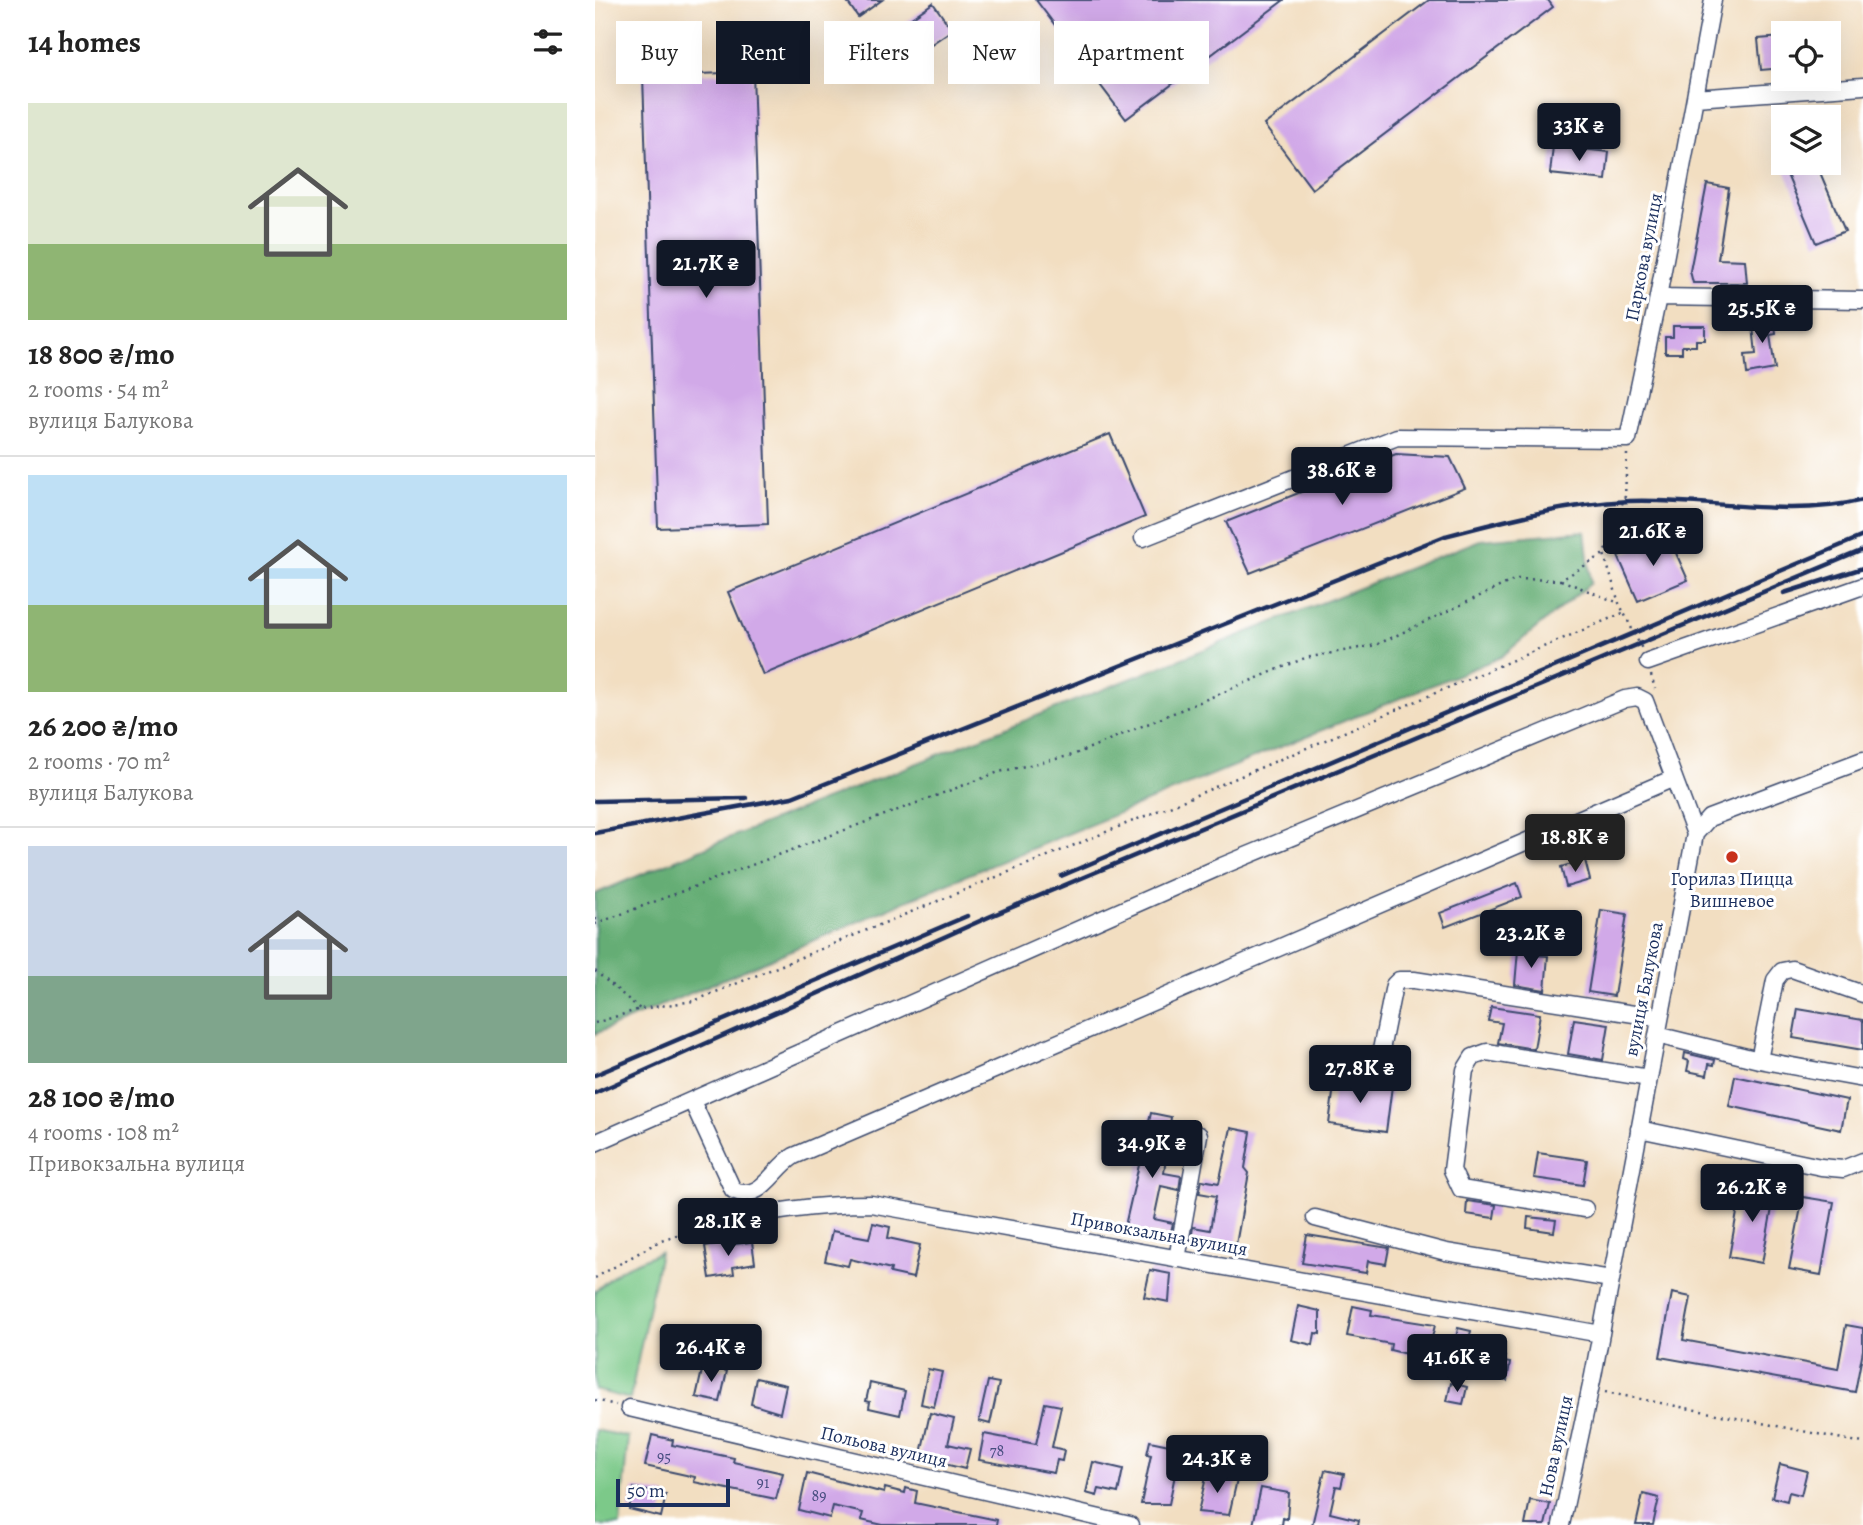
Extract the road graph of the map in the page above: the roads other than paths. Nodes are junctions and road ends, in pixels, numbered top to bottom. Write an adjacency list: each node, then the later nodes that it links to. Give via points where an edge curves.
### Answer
1 (1713, 0): 3 (street, Паркова вулиця)
2 (1863, 86): 3 (street)
3 (1695, 98): 4 (street, Паркова вулиця)
4 (1658, 297): 5 (street); 6 (street, Паркова вулиця, via 1628,439 1397,437)
5 (1863, 300)
6 (1143, 538)
7 (1863, 586): 8 (street)
8 (1648, 662)
9 (1863, 761): 11 (street, via 1709,818)
10 (1674, 778): 11 (street); 18 (street, via 1645,701 1625,699 1222,866); 18 (street, via 794,1156 754,1193 743,1195 733,1190)
11 (1695, 834): 13 (street, вулиця Балукова)
12 (1863, 994): 14 (street, via 1792,969 1782,971 1775,980)
13 (1659, 1027): 14 (street); 15 (street, via 1415,980 1399,981 1394,985); 16 (street, вулиця Балукова)
14 (1759, 1060): 17 (street)
15 (1377, 1070)
16 (1649, 1078): 19 (street, вулиця Балукова); 23 (street, via 1487,1052 1473,1057 1465,1070 1452,1170 1461,1189)
17 (1863, 1079)
18 (692, 1101): 21 (street)
19 (1639, 1129): 22 (street, via 1821,1167 1843,1169); 27 (street, вулиця Балукова)
20 (1199, 1135): 26 (street)
21 (595, 1143)
22 (1863, 1161)
23 (1585, 1209)
24 (1315, 1218): 27 (street, via 1446,1252)
25 (710, 1224): 26 (street, Привокзальна вулиця, via 787,1209 871,1204)
26 (1177, 1259): 28 (street, Привокзальна вулиця)
27 (1611, 1279): 28 (street, вулиця Балукова)
28 (1601, 1334): 31 (street, Нова вулиця)
29 (629, 1408): 30 (street, Польова вулиця)
30 (1129, 1525)
31 (1561, 1525)

